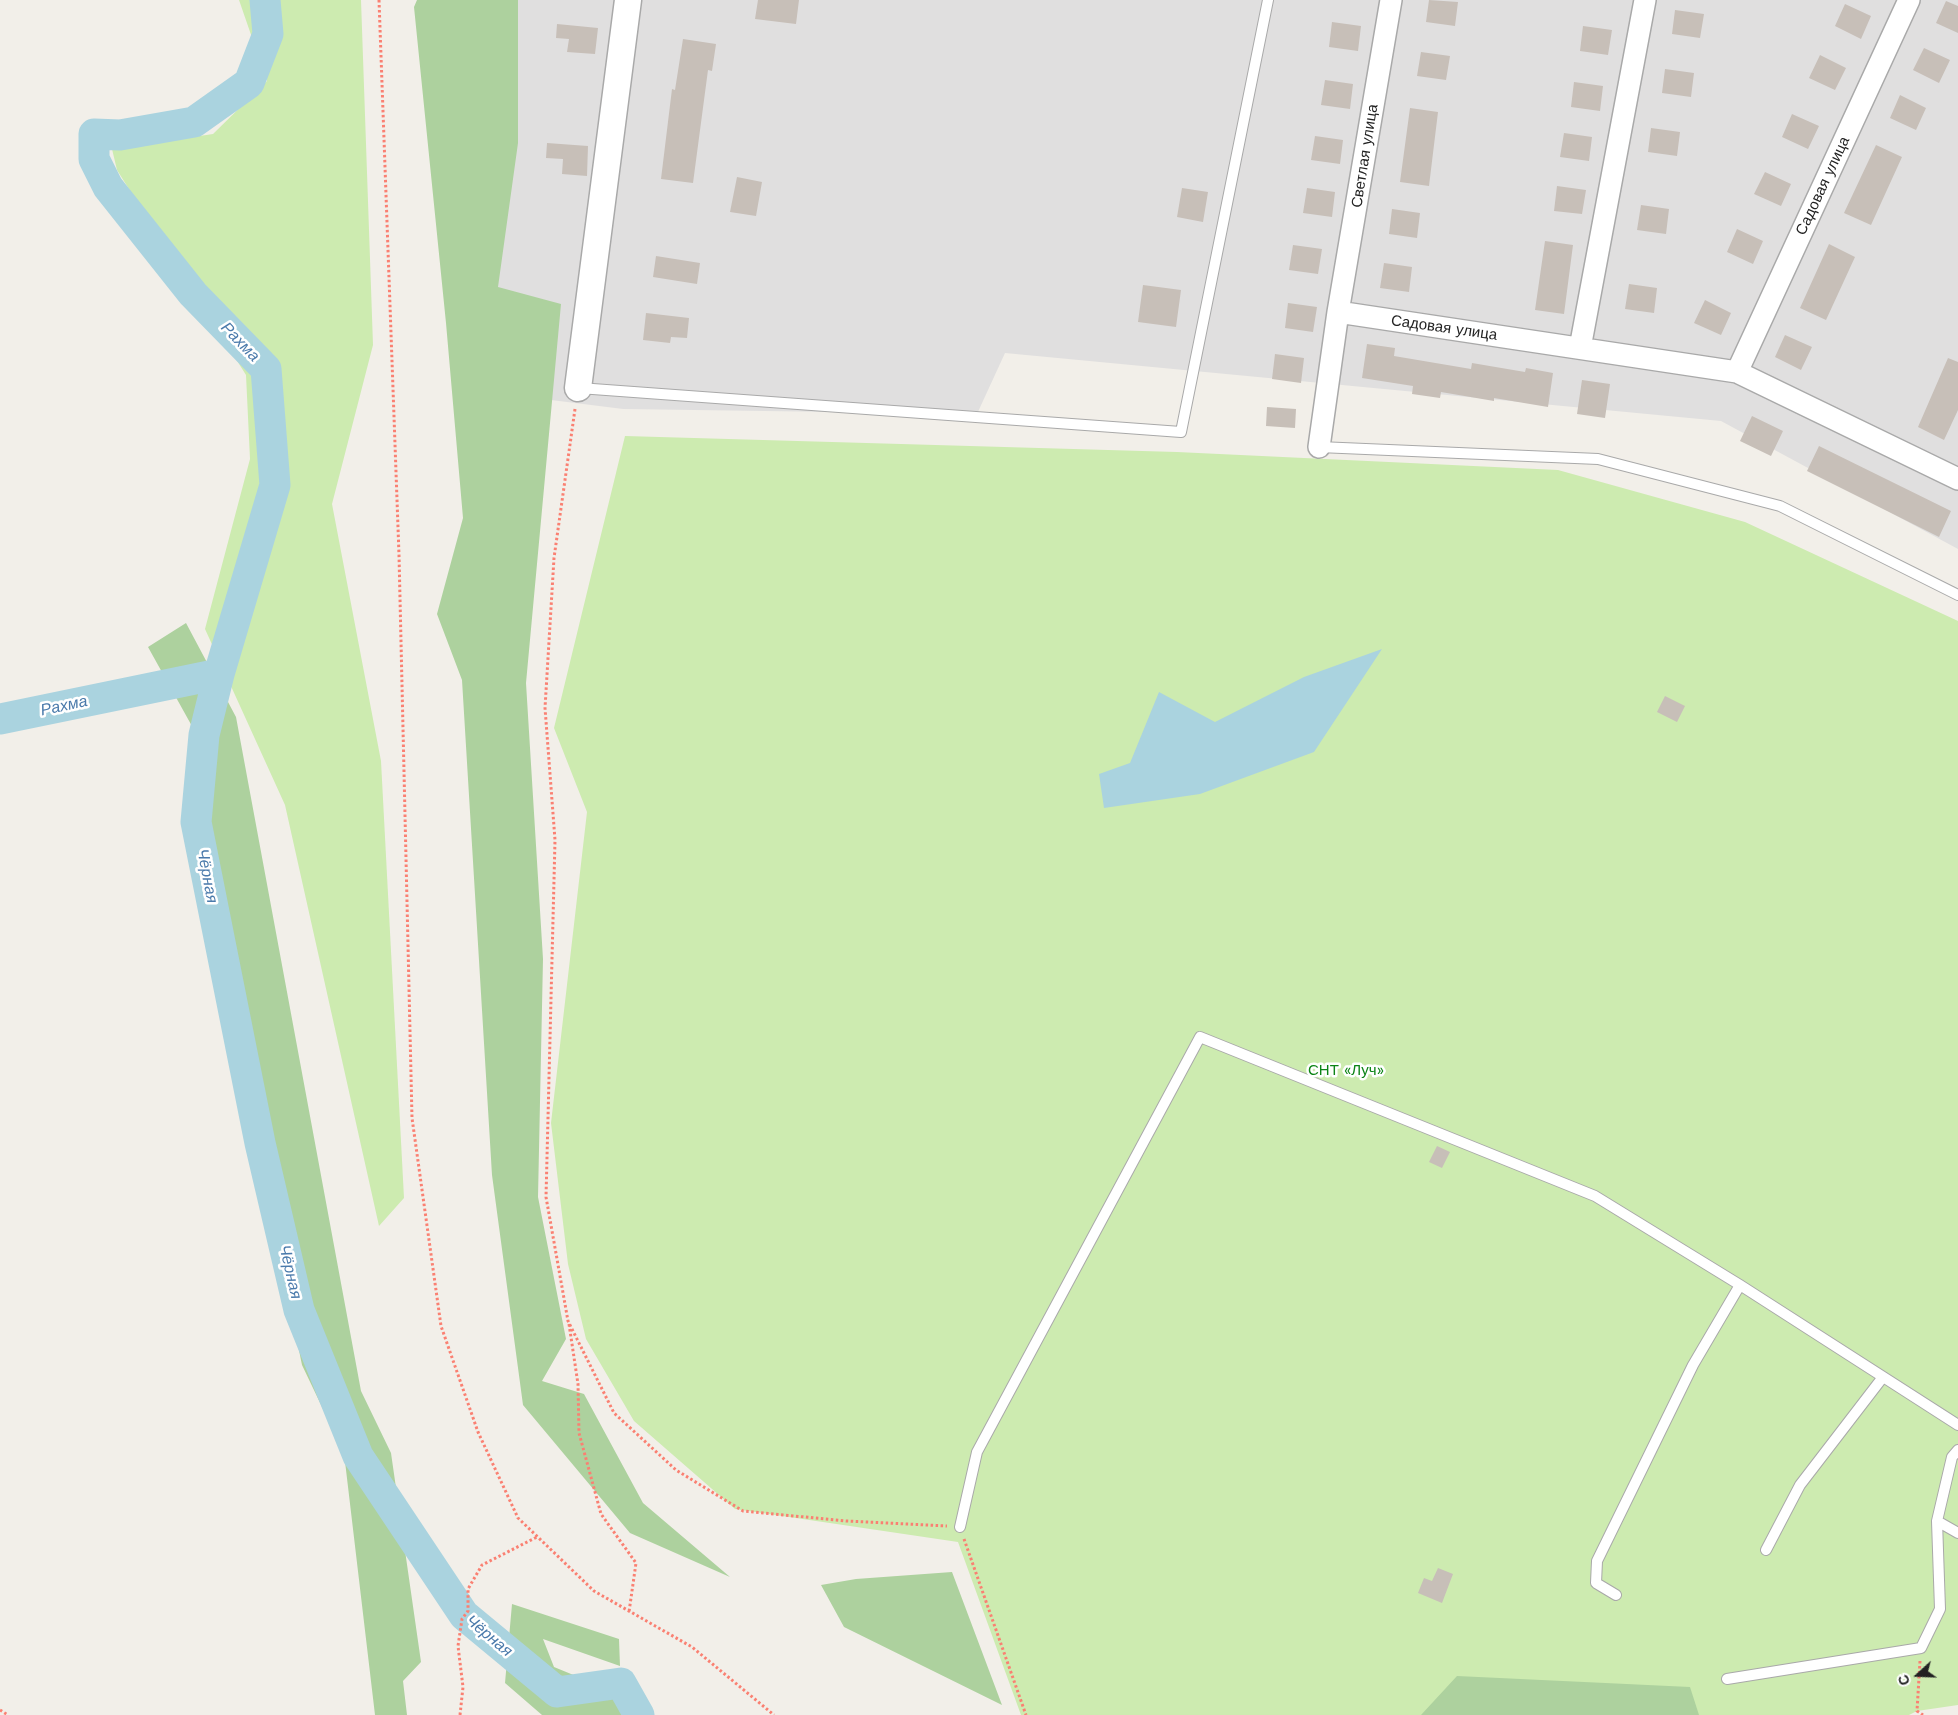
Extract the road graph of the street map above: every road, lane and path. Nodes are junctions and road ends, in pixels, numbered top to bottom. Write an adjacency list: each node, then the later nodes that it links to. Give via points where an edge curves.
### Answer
1 (379, 0): 22 (path, via 398,555 412,1118 441,1326 478,1432 518,1518)
2 (628, 0): 10 (street)
3 (1268, 0): 10 (lane, via 1181,432)
4 (1391, 0): 7 (street, Светлая улица)
5 (1645, 0): 8 (street)
6 (1909, 0): 9 (street, Садовая улица)
7 (1338, 312): 8 (street, Садовая улица); 11 (street, Светлая улица)
8 (1580, 348): 9 (street, Садовая улица)
9 (1737, 372): 12 (street, Садовая улица)
10 (578, 388): 15 (path, via 554,558 545,708 555,840 546,1197)
11 (1319, 447): 13 (lane, via 1598,459 1780,506)
12 (1958, 479)
13 (1958, 595)
14 (1740, 1285): 16 (lane); 20 (lane, via 1595,1196 1200,1037 977,1452); 24 (lane, via 1693,1365 1597,1561 1596,1583)
15 (568, 1321): 20 (path, via 614,1414 676,1470 743,1511 846,1521); 25 (path, via 578,1384 579,1433 601,1514 636,1563)
16 (1883, 1377): 17 (lane); 23 (lane, via 1800,1485)
17 (1958, 1425)
18 (1958, 1450): 19 (lane, via 1952,1457)
19 (1937, 1521): 21 (lane); 26 (lane, via 1940,1609)
20 (960, 1526): 32 (path)
21 (1958, 1533)
22 (537, 1537): 25 (path, via 594,1591); 30 (path, via 482,1565 468,1589 468,1611 462,1619 458,1646 464,1687)
23 (1766, 1550)
24 (1616, 1595)
25 (629, 1612): 31 (path, via 692,1647)
26 (1921, 1648): 27 (lane); 33 (path, via 1917,1711)
27 (1727, 1678)
28 (0, 1710): 29 (path)
29 (8, 1715)
30 (460, 1715)
31 (774, 1715)
32 (1026, 1715)
33 (1923, 1715)

